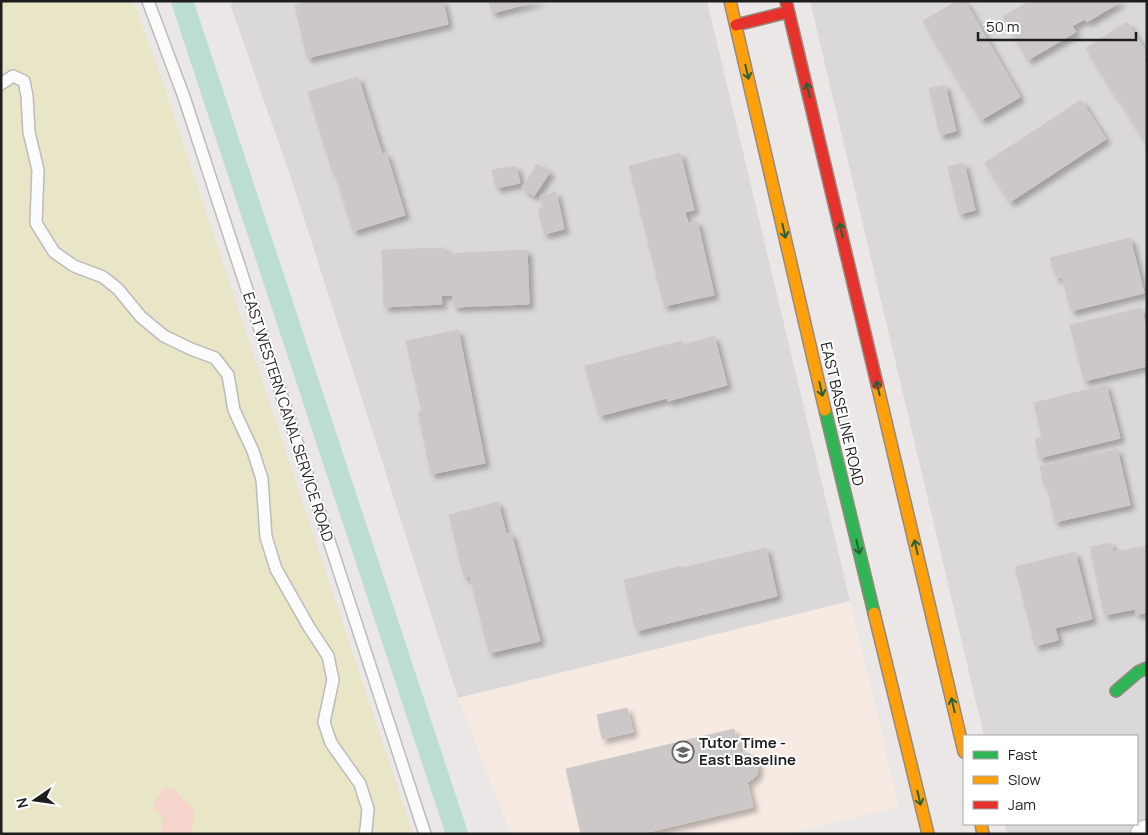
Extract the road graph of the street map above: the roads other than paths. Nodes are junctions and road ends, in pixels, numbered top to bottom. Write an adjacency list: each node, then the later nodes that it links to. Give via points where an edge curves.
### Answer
1 (148, 1): 11 (lane, EAST WESTERN CANAL SERVICE ROAD, via 184,97)
2 (730, 1): 4 (main road, EAST BASELINE ROAD)
3 (787, 6): 4 (main road); 8 (main road, one-way to 3)
4 (736, 25): 12 (main road, EAST BASELINE ROAD, one-way to 12)
5 (1, 84): 10 (lane, via 12,76 24,81 38,170 36,223 54,252 74,266 103,277 118,288 141,317 164,336 215,358 228,375 234,410 253,450 262,479 266,538 276,569 328,656 333,680 324,722 331,743 360,784 368,809)
6 (1147, 668): 7 (main road)
7 (1116, 691)
8 (963, 748)
9 (1147, 832): 13 (street)
10 (365, 834)
11 (425, 834)
12 (928, 834)
13 (1143, 834)

